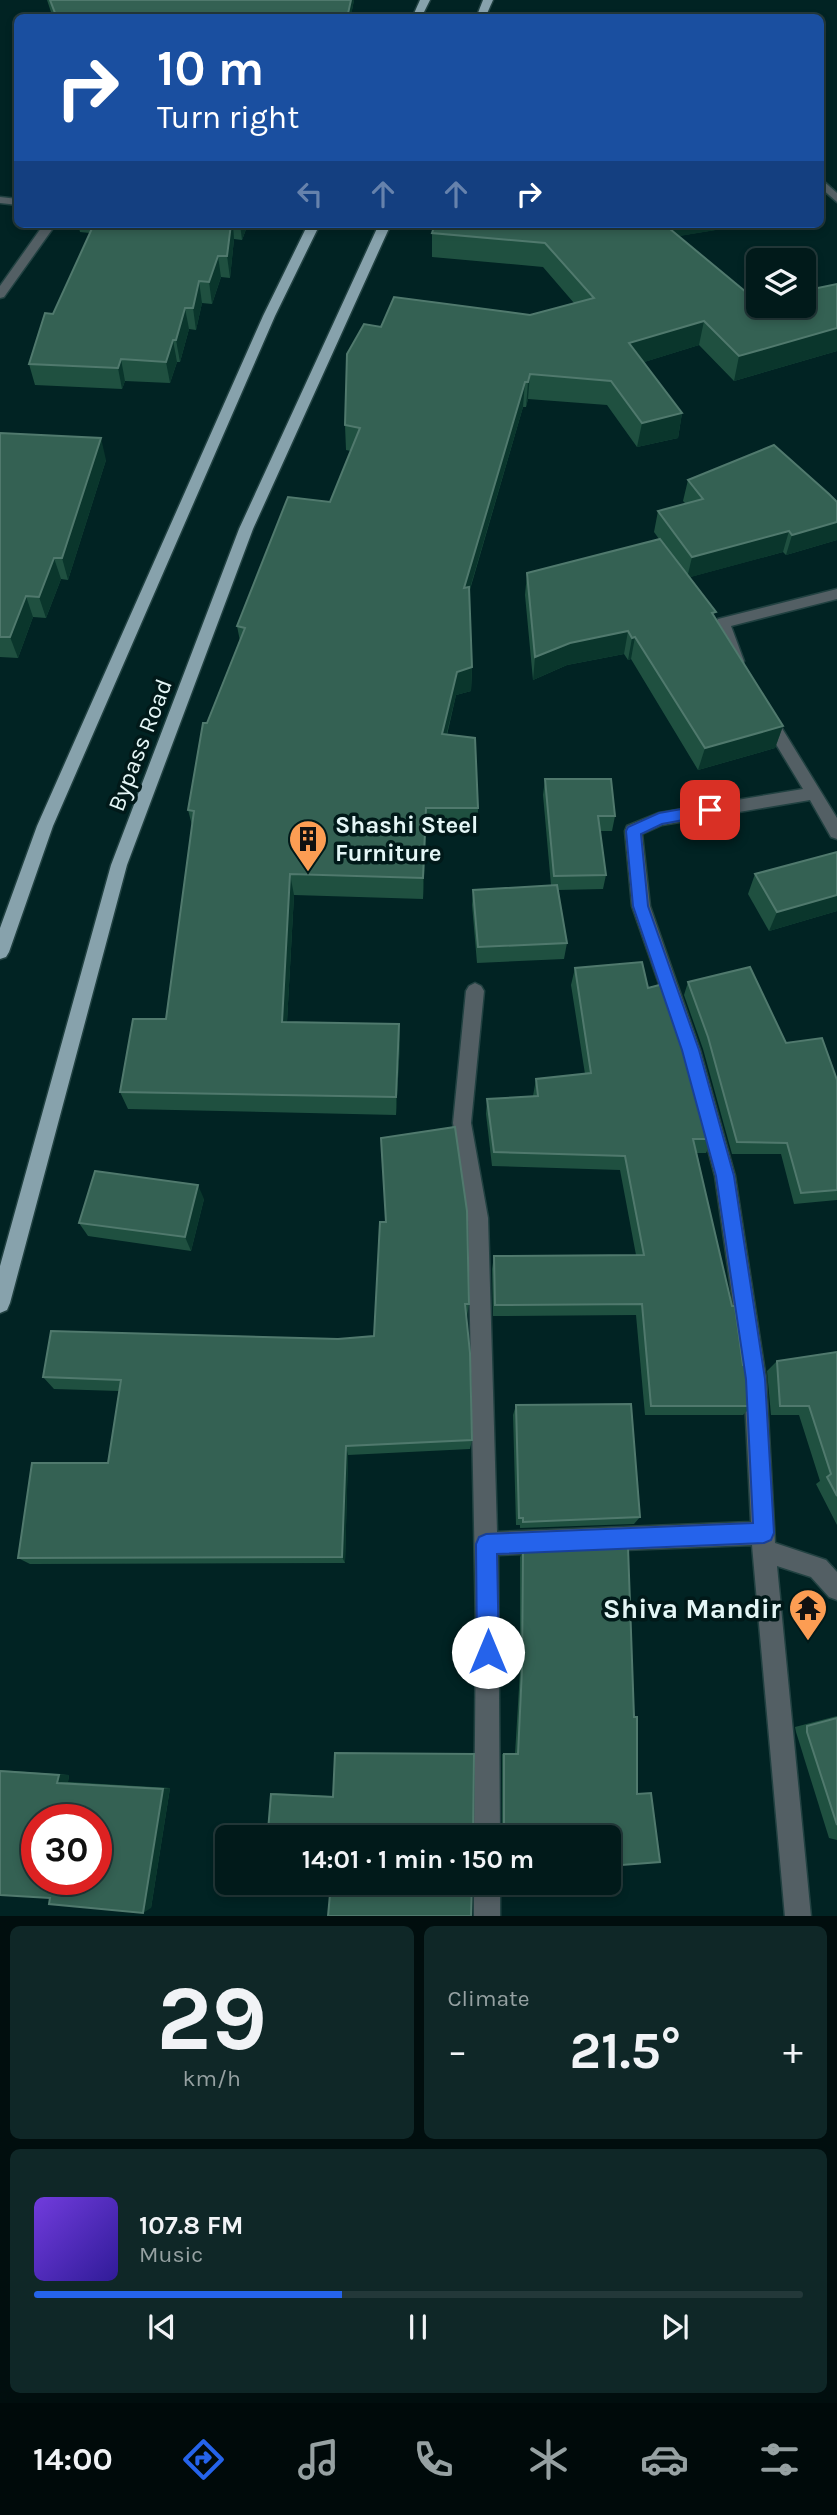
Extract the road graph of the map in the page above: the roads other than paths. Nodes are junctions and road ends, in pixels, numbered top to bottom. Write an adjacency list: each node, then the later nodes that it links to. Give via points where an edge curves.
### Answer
1 (824, 185): 2 (street)
2 (837, 199)
3 (47, 228): 6 (street)
4 (312, 228): 12 (main road, Bypass Road, via 268,316 45,826)
5 (383, 228): 14 (main road, Bypass Road, via 246,529 119,865)
6 (0, 294)
7 (837, 594): 8 (street, via 723,623)
8 (740, 671)
9 (760, 704): 10 (street)
10 (814, 793): 11 (street); 15 (street, via 659,819 633,831 640,906 691,1050 725,1176 755,1379)
11 (837, 832)
12 (0, 952)
13 (475, 991): 16 (street, via 462,1123 478,1218)
14 (0, 1303)
15 (764, 1542): 16 (street); 17 (street, via 818,1568); 21 (street)
16 (486, 1544): 18 (street)
17 (837, 1589)
18 (487, 1825)
19 (487, 1895): 20 (street)
20 (487, 1916)
21 (798, 1916)

